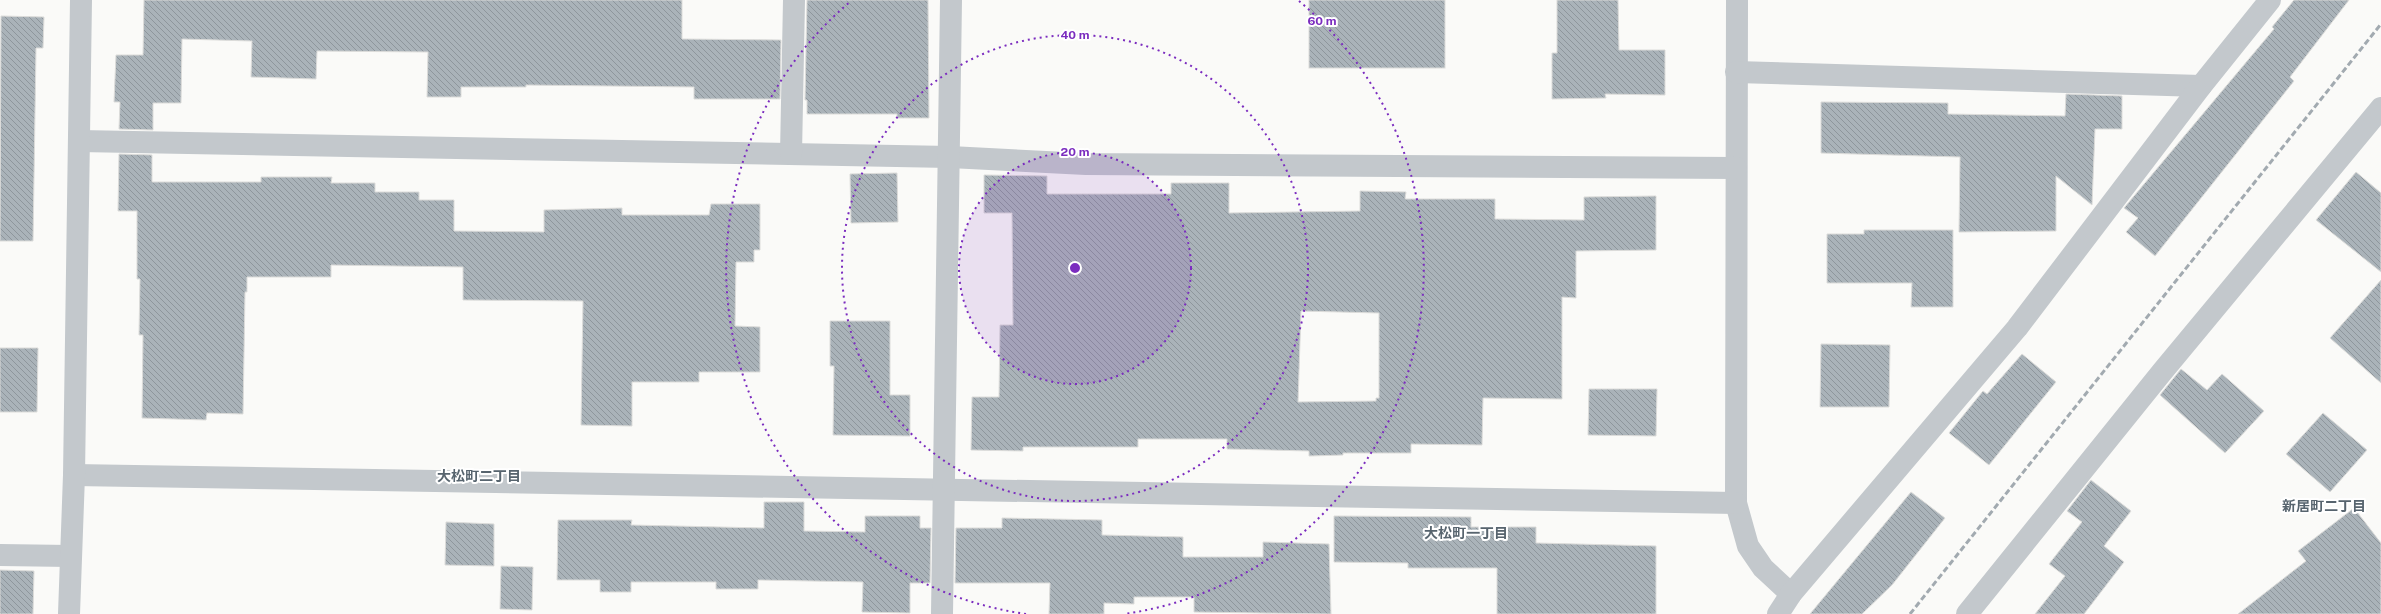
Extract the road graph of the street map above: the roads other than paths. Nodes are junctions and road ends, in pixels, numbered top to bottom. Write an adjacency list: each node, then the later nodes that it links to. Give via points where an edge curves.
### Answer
1 (81, 0): 9 (street)
2 (794, 0): 10 (street)
3 (952, 0): 11 (street)
4 (1737, 0): 6 (street)
5 (2270, 0): 7 (street)
6 (1736, 72): 7 (street); 12 (street)
7 (2201, 86): 18 (street, via 2017,328)
8 (2381, 108): 22 (street, via 2162,372)
9 (79, 141): 10 (street); 13 (street)
10 (791, 154): 11 (street)
11 (950, 157): 12 (street, via 1086,164); 14 (street)
12 (1736, 168): 15 (street)
13 (74, 475): 14 (street); 17 (street)
14 (944, 491): 15 (street); 20 (street)
15 (1736, 503): 18 (street, via 1748,546 1763,568)
16 (0, 556): 17 (street)
17 (70, 556): 19 (street)
18 (1791, 594): 21 (street)
19 (69, 614)
20 (942, 614)
21 (1778, 614)
22 (1967, 614)

